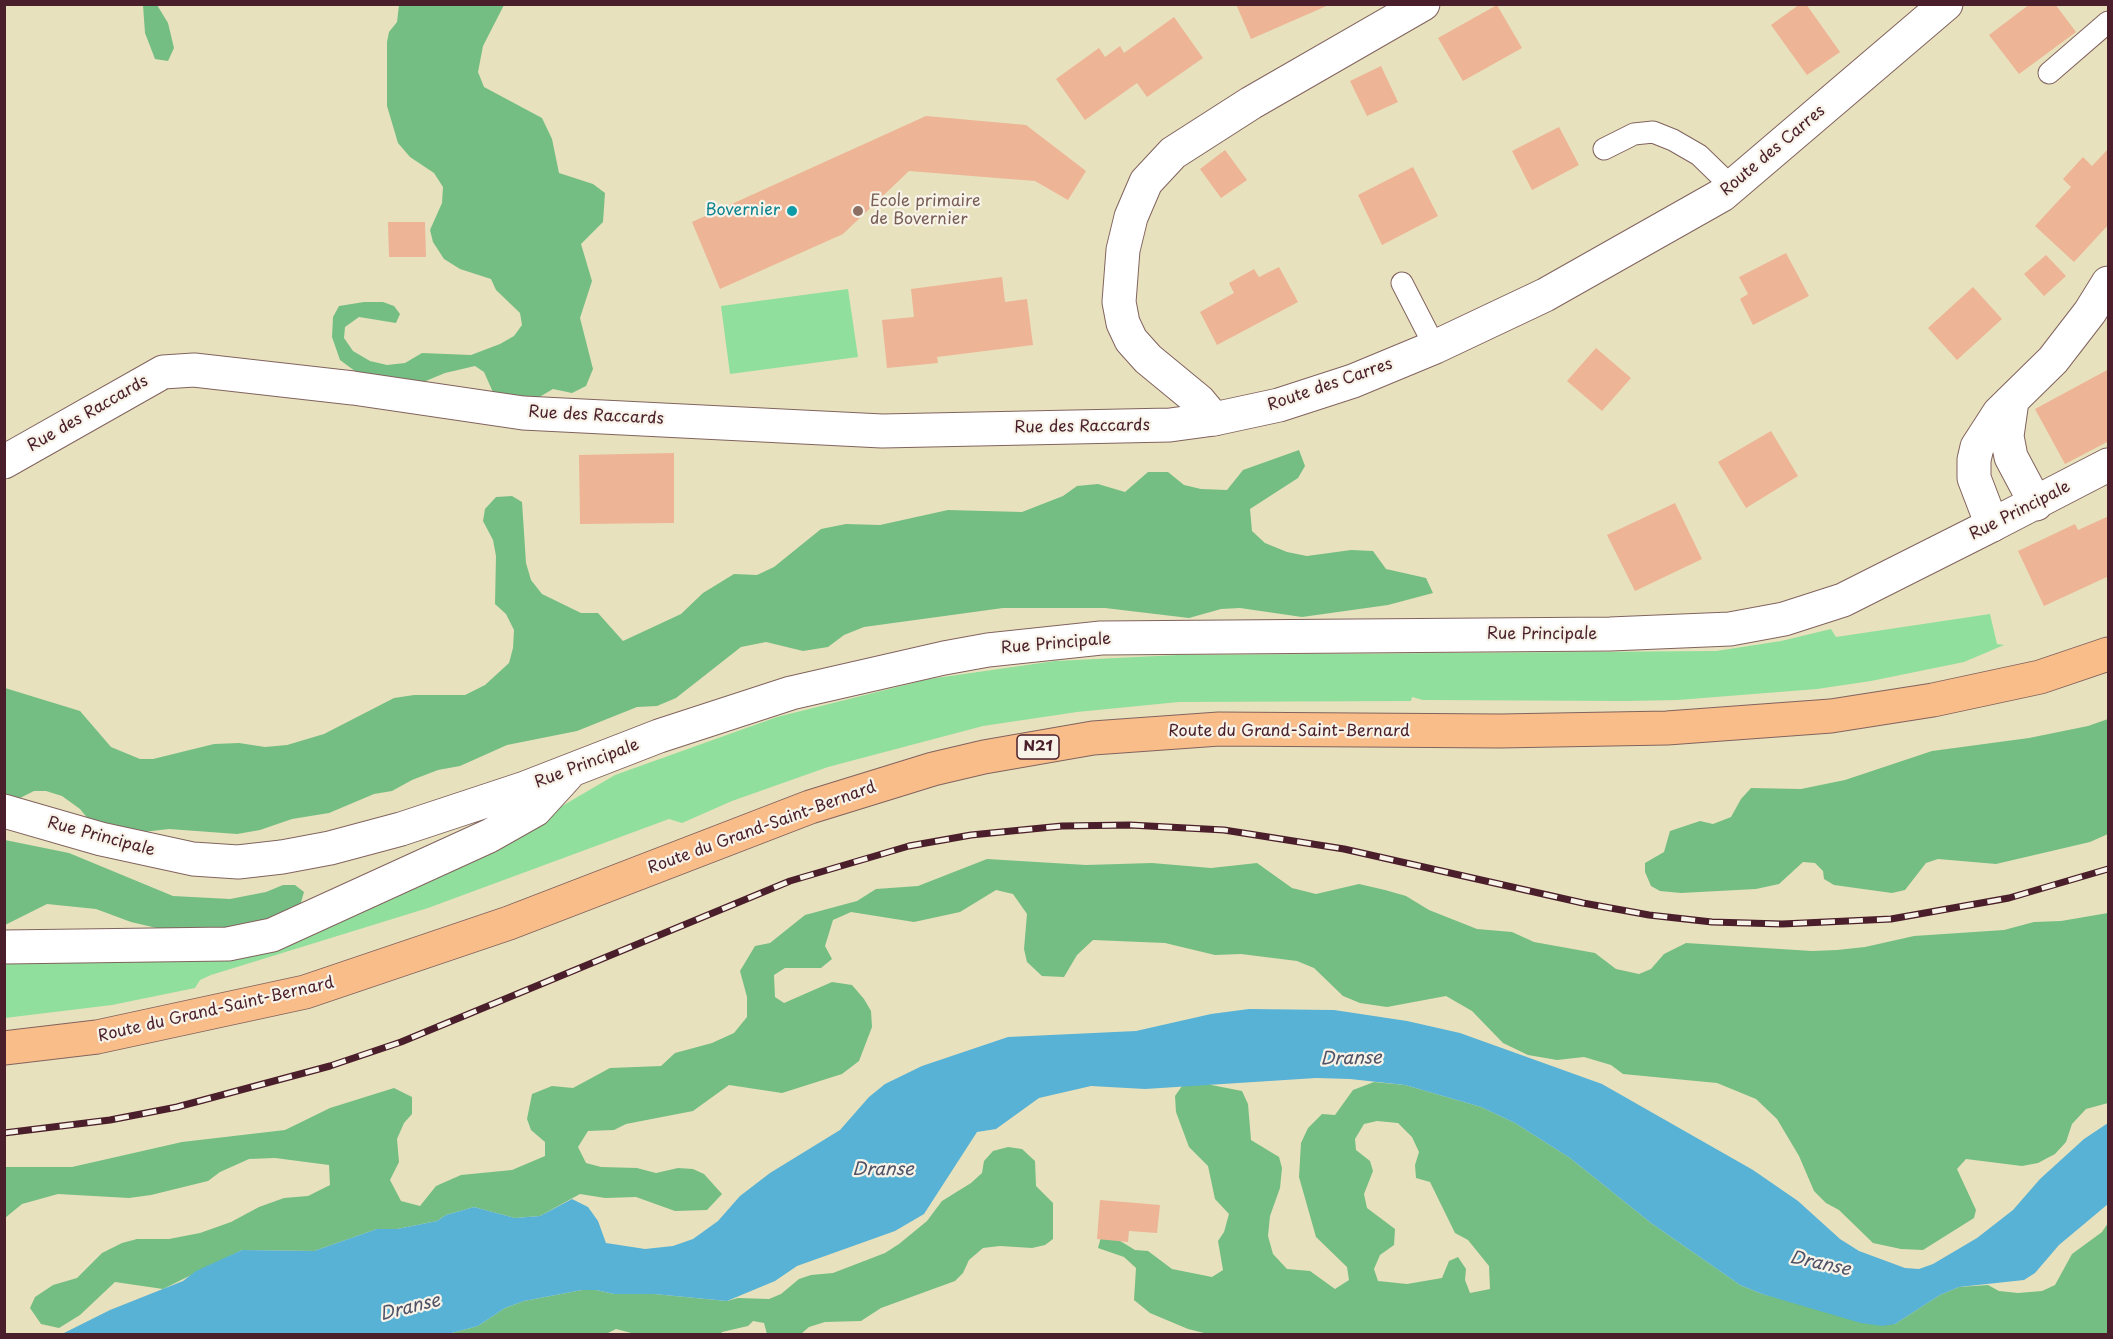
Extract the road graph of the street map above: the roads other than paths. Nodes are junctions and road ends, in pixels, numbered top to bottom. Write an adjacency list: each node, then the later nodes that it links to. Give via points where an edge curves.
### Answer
1 (1423, 4): 12 (street, via 1251,103 1173,153 1146,182 1123,250 1119,302 1123,323 1131,340 1148,359 1199,401)
2 (1946, 4): 3 (street, Route des Carres)
3 (1919, 16): 7 (street, Route des Carres)
4 (2109, 22): 5 (lane)
5 (2049, 73)
6 (1604, 149): 7 (lane, via 1634,134 1653,132 1699,155)
7 (1732, 187): 10 (street, Route des Carres, via 1545,295)
8 (1402, 283): 10 (lane)
9 (2109, 283): 11 (street, via 2072,336)
10 (1436, 347): 12 (street, Route des Carres, via 1279,405)
11 (2012, 401): 15 (street, via 2007,436 2012,457); 16 (street, via 1988,429 1974,460 1979,496)
12 (1214, 419): 13 (street, Rue des Raccards, via 1170,425 882,431 523,413 194,370 163,372)
13 (4, 462)
14 (2109, 465): 15 (street, Rue Principale)
15 (2036, 504): 16 (street, Rue Principale)
16 (1992, 525): 18 (street, Rue Principale, via 1844,600 1764,624 1684,633 1112,638 988,650 791,693)
17 (2109, 654): 21 (main road, Route du Grand-Saint-Bernard / N21, via 2029,679 1831,716 1667,728 1218,729 1092,738 984,757 810,807 509,923 305,992 97,1037)
18 (573, 769): 19 (street, Rue Principale, via 401,829 320,850 238,862 156,852); 20 (street, via 535,810 489,836 272,935 228,944)
19 (4, 811)
20 (4, 947)
21 (4, 1048)

